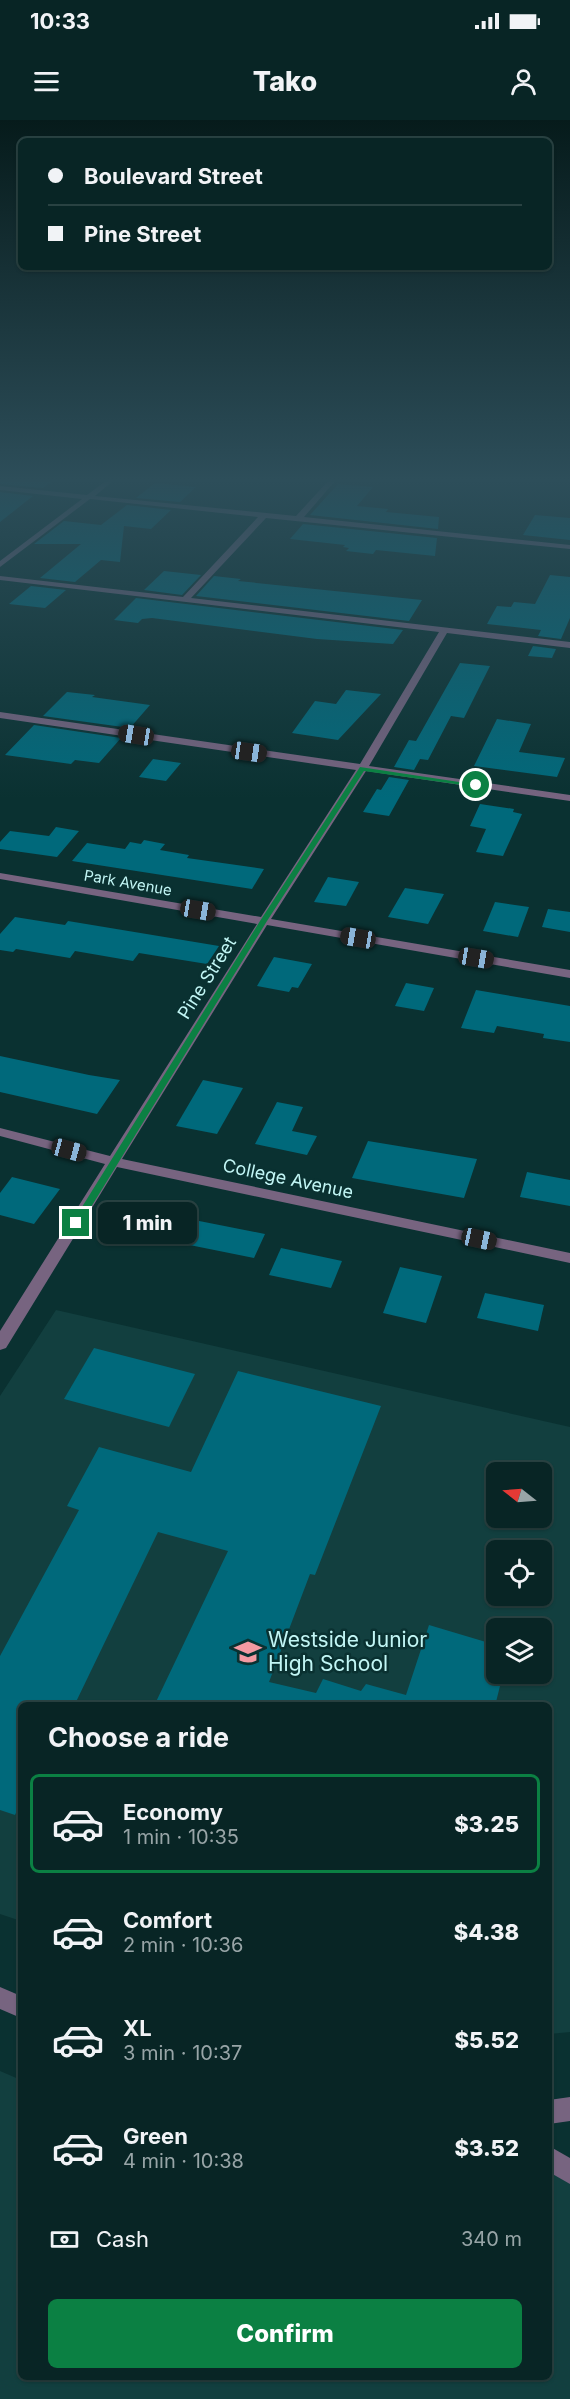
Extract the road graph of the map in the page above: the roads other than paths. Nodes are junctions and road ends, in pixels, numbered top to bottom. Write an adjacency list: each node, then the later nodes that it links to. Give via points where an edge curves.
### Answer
1 (70, 586): 3 (street)
2 (198, 586): 3 (street)
3 (185, 600): 4 (street)
4 (445, 630): 5 (street); 7 (street, Pine Street)
5 (570, 645)
6 (0, 715): 7 (street)
7 (362, 769): 8 (street); 10 (street, Pine Street)
8 (570, 798)
9 (0, 876): 10 (street, Park Avenue)
10 (264, 921): 11 (street, Park Avenue); 13 (street, Pine Street)
11 (570, 974)
12 (0, 1132): 13 (street, College Avenue)
13 (114, 1162): 14 (street, College Avenue); 15 (street, Pine Street)
14 (570, 1258)
15 (0, 1344)
16 (0, 1998): 17 (street)
17 (18, 2006)
18 (570, 2109): 19 (street)
19 (552, 2112)
20 (552, 2160): 21 (street)
21 (570, 2172)

